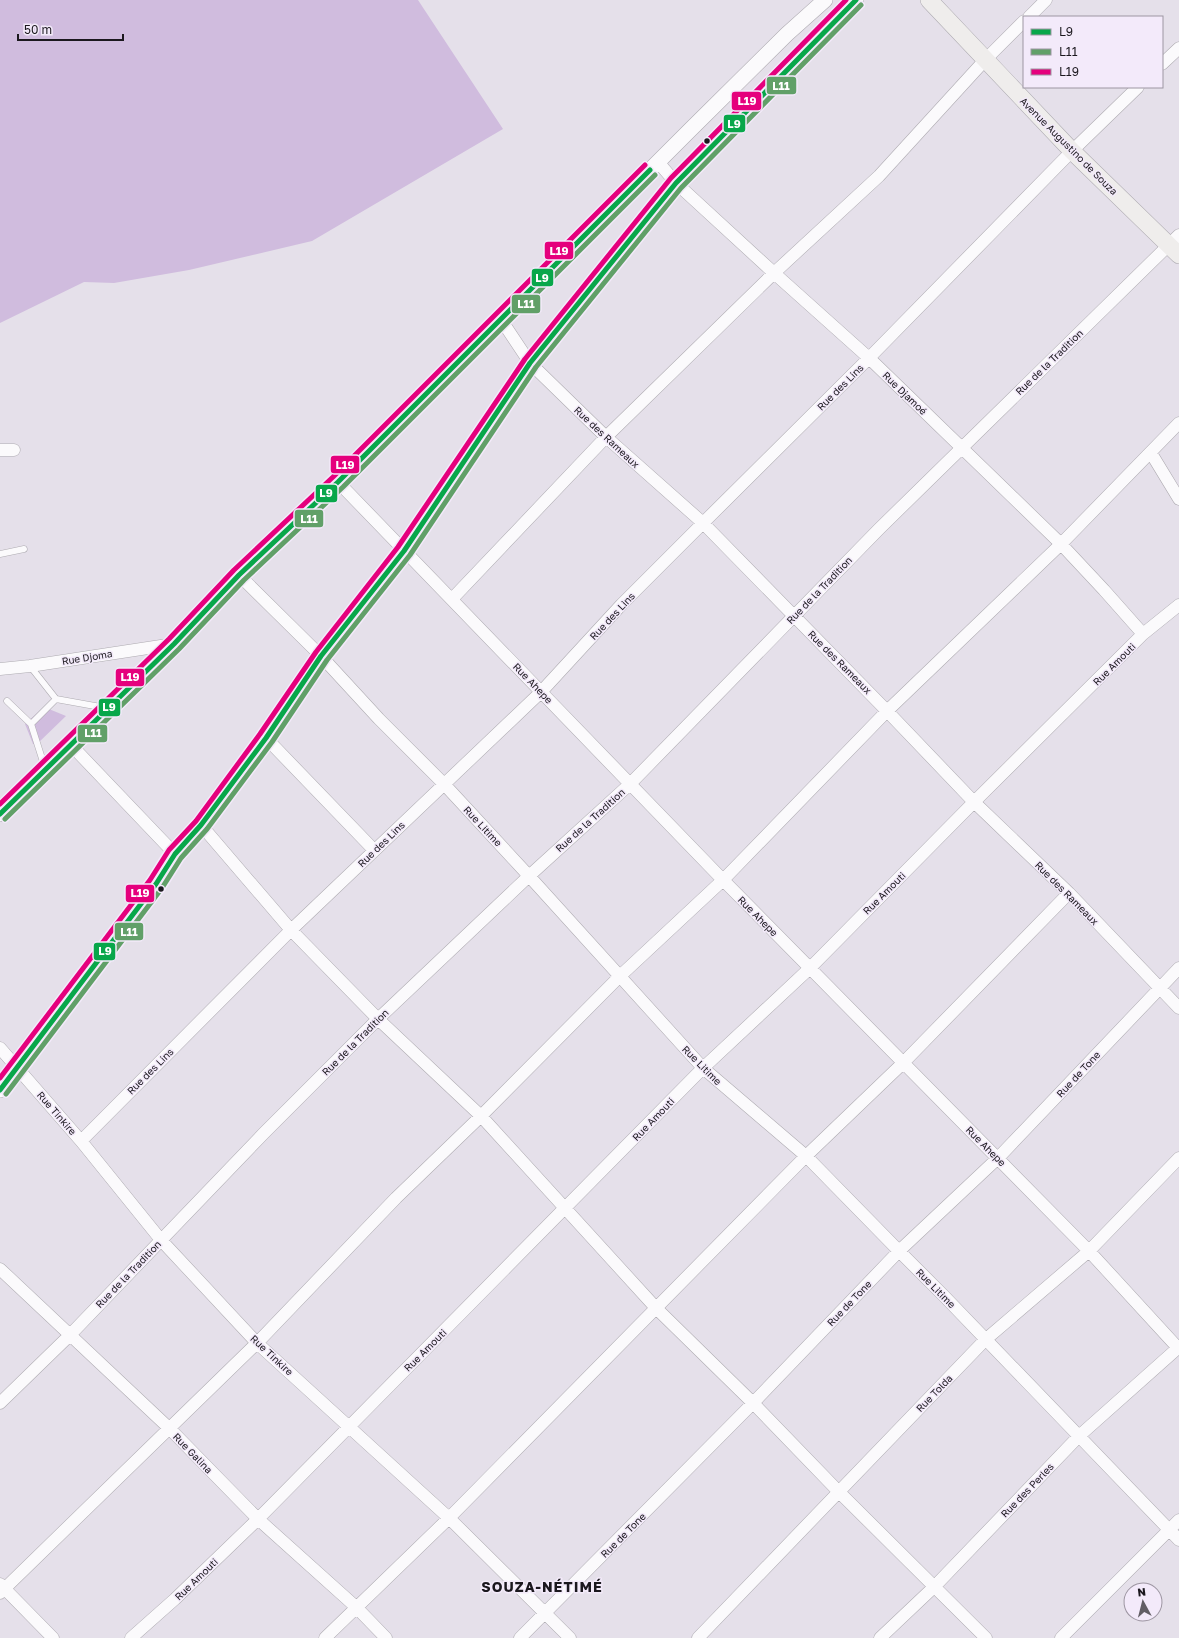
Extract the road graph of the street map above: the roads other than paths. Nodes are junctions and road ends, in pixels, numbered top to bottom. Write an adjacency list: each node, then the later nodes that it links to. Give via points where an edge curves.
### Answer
1 (825, 0): 12 (street, via 787,34)
2 (856, 0): 13 (street)
3 (929, 0): 8 (main road, Avenue Augustino de Souza)
4 (1046, 0): 5 (street)
5 (1029, 16)
6 (1023, 23): 8 (street)
7 (1179, 48): 9 (street)
8 (985, 60): 11 (main road, Avenue Augustino de Souza); 15 (street, via 879,176)
9 (1163, 63)
10 (1137, 88): 11 (street, Rue des Lins)
11 (1072, 151): 14 (main road, Avenue Augustino de Souza); 17 (street, Rue des Lins)
12 (658, 162): 13 (street, Rue Djamoé); 16 (street)
13 (676, 183): 15 (street, Rue Djamoé); 18 (street)
14 (1176, 245): 21 (street, Rue de la Tradition)
15 (774, 273): 17 (street, Rue Djamoé); 20 (street)
16 (500, 318): 18 (street, Rue des Rameaux); 25 (street)
17 (869, 358): 21 (street, Rue Djamoé); 27 (street, Rue des Lins)
18 (530, 363): 20 (street, Rue des Rameaux); 30 (street)
19 (1179, 423): 24 (street)
20 (606, 437): 27 (street, Rue des Rameaux); 33 (street)
21 (961, 448): 28 (street, Rue Djamoé); 35 (street, Rue de la Tradition)
22 (0, 450): 23 (street)
23 (14, 450)
24 (1151, 453): 26 (street); 28 (street)
25 (338, 482): 30 (street, Rue Ahepe); 32 (street)
26 (1179, 499)
27 (703, 523): 35 (street, Rue des Rameaux); 41 (street, Rue des Lins, via 622,604)
28 (1061, 544): 36 (street, Rue Djamoé); 45 (street)
29 (24, 549): 31 (lane)
30 (404, 551): 33 (street, Rue Ahepe); 38 (street)
31 (0, 554)
32 (239, 575): 37 (street); 38 (street, Rue Litime)
33 (452, 599): 41 (street, Rue Ahepe)
34 (1179, 605): 36 (street, Rue Amouti)
35 (794, 616): 45 (street, Rue des Rameaux); 51 (street, Rue de la Tradition)
36 (1143, 634): 52 (street, Rue Amouti)
37 (174, 644): 39 (street, Rue Djoma); 44 (street)
38 (320, 656): 47 (street); 50 (street, Rue Litime)
39 (30, 666): 40 (street, Rue Djoma); 42 (lane)
40 (0, 669)
41 (541, 692): 50 (street, Rue des Lins); 51 (street, Rue Ahepe)
42 (56, 699): 44 (lane); 46 (lane)
43 (7, 701): 46 (lane)
44 (108, 708): 48 (street)
45 (887, 711): 52 (street, Rue des Rameaux); 58 (street)
46 (31, 724): 49 (lane)
47 (266, 738): 54 (street); 55 (street)
48 (71, 745): 49 (street); 56 (street)
49 (46, 770): 53 (street)
50 (444, 784): 55 (street, Rue des Lins); 57 (street, Rue Litime)
51 (630, 784): 57 (street, Rue de la Tradition); 58 (street, Rue Ahepe)
52 (974, 802): 59 (street, Rue des Rameaux); 61 (street, Rue Amouti)
53 (0, 814)
54 (201, 825): 56 (street); 60 (street)
55 (374, 850): 60 (street, Rue des Lins)
56 (175, 854): 69 (street, via 156,884)
57 (529, 876): 63 (street, Rue Litime); 66 (street, Rue de la Tradition)
58 (723, 880): 61 (street, Rue Ahepe); 63 (street)
59 (1069, 894): 64 (street, Rue des Rameaux); 68 (street)
60 (290, 930): 66 (street); 73 (street, Rue des Lins)
61 (810, 968): 68 (street, Rue Ahepe); 70 (street, Rue Amouti)
62 (1179, 968): 64 (street, Rue de Tone)
63 (620, 976): 70 (street, Rue Litime); 72 (street)
64 (1160, 987): 65 (street, Rue des Rameaux); 75 (street, Rue de Tone)
65 (1179, 1008)
66 (378, 1019): 72 (street); 78 (street, Rue de la Tradition)
67 (0, 1048): 69 (street, Rue Tinkire)
68 (904, 1063): 74 (street); 75 (street, Rue Ahepe)
69 (17, 1068): 71 (street); 73 (street, Rue Tinkire)
70 (703, 1068): 74 (street, Rue Litime); 77 (street, Rue Amouti)
71 (0, 1090)
72 (482, 1116): 77 (street); 85 (street, via 396,1198)
73 (81, 1141): 78 (street, Rue Tinkire)
74 (806, 1156): 80 (street, Rue Litime); 82 (street)
75 (998, 1158): 79 (street, Rue Ahepe); 80 (street, Rue de Tone)
76 (1179, 1158): 79 (street, Rue Tolda)
77 (566, 1208): 82 (street); 89 (street, Rue Amouti)
78 (161, 1240): 83 (street, Rue de la Tradition); 85 (street, Rue Tinkire)
79 (1090, 1250): 84 (street, Rue Tolda); 86 (street, Rue Ahepe)
80 (899, 1251): 84 (street, Rue Litime); 88 (street, Rue de Tone)
81 (0, 1269): 83 (street, Rue Galina)
82 (656, 1308): 88 (street); 93 (street)
83 (70, 1335): 87 (street, Rue de la Tradition); 90 (street, Rue Galina)
84 (985, 1340): 91 (street, Rue Litime); 92 (street, Rue Tolda)
85 (257, 1343): 89 (street, Rue Tinkire); 90 (street)
86 (1179, 1348): 91 (street, Rue des Perles)
87 (0, 1403)
88 (753, 1403): 92 (street); 101 (street, Rue de Tone)
89 (349, 1427): 93 (street, Rue Tinkire); 94 (street, Rue Amouti)
90 (169, 1428): 94 (street, Rue Galina); 99 (street)
91 (1079, 1436): 96 (street, Rue Litime); 98 (street, Rue des Perles)
92 (839, 1492): 98 (street); 108 (street, Rue Tolda)
93 (449, 1518): 100 (street); 101 (street, Rue Tinkire)
94 (258, 1520): 100 (street, Rue Galina); 103 (street, Rue Amouti)
95 (1179, 1520): 96 (street)
96 (1169, 1530): 97 (street, Rue Litime); 111 (street)
97 (1179, 1540)
98 (935, 1586): 109 (street, Rue des Perles); 110 (street)
99 (2, 1588): 102 (street)
100 (356, 1607): 104 (street); 105 (street, Rue Galina)
101 (544, 1614): 106 (street, Rue de Tone); 107 (street, Rue Tinkire)
102 (53, 1638)
103 (131, 1638)
104 (325, 1638)
105 (386, 1638)
106 (520, 1638)
107 (570, 1638)
108 (698, 1638)
109 (880, 1638)
110 (986, 1638)
111 (1061, 1638)

